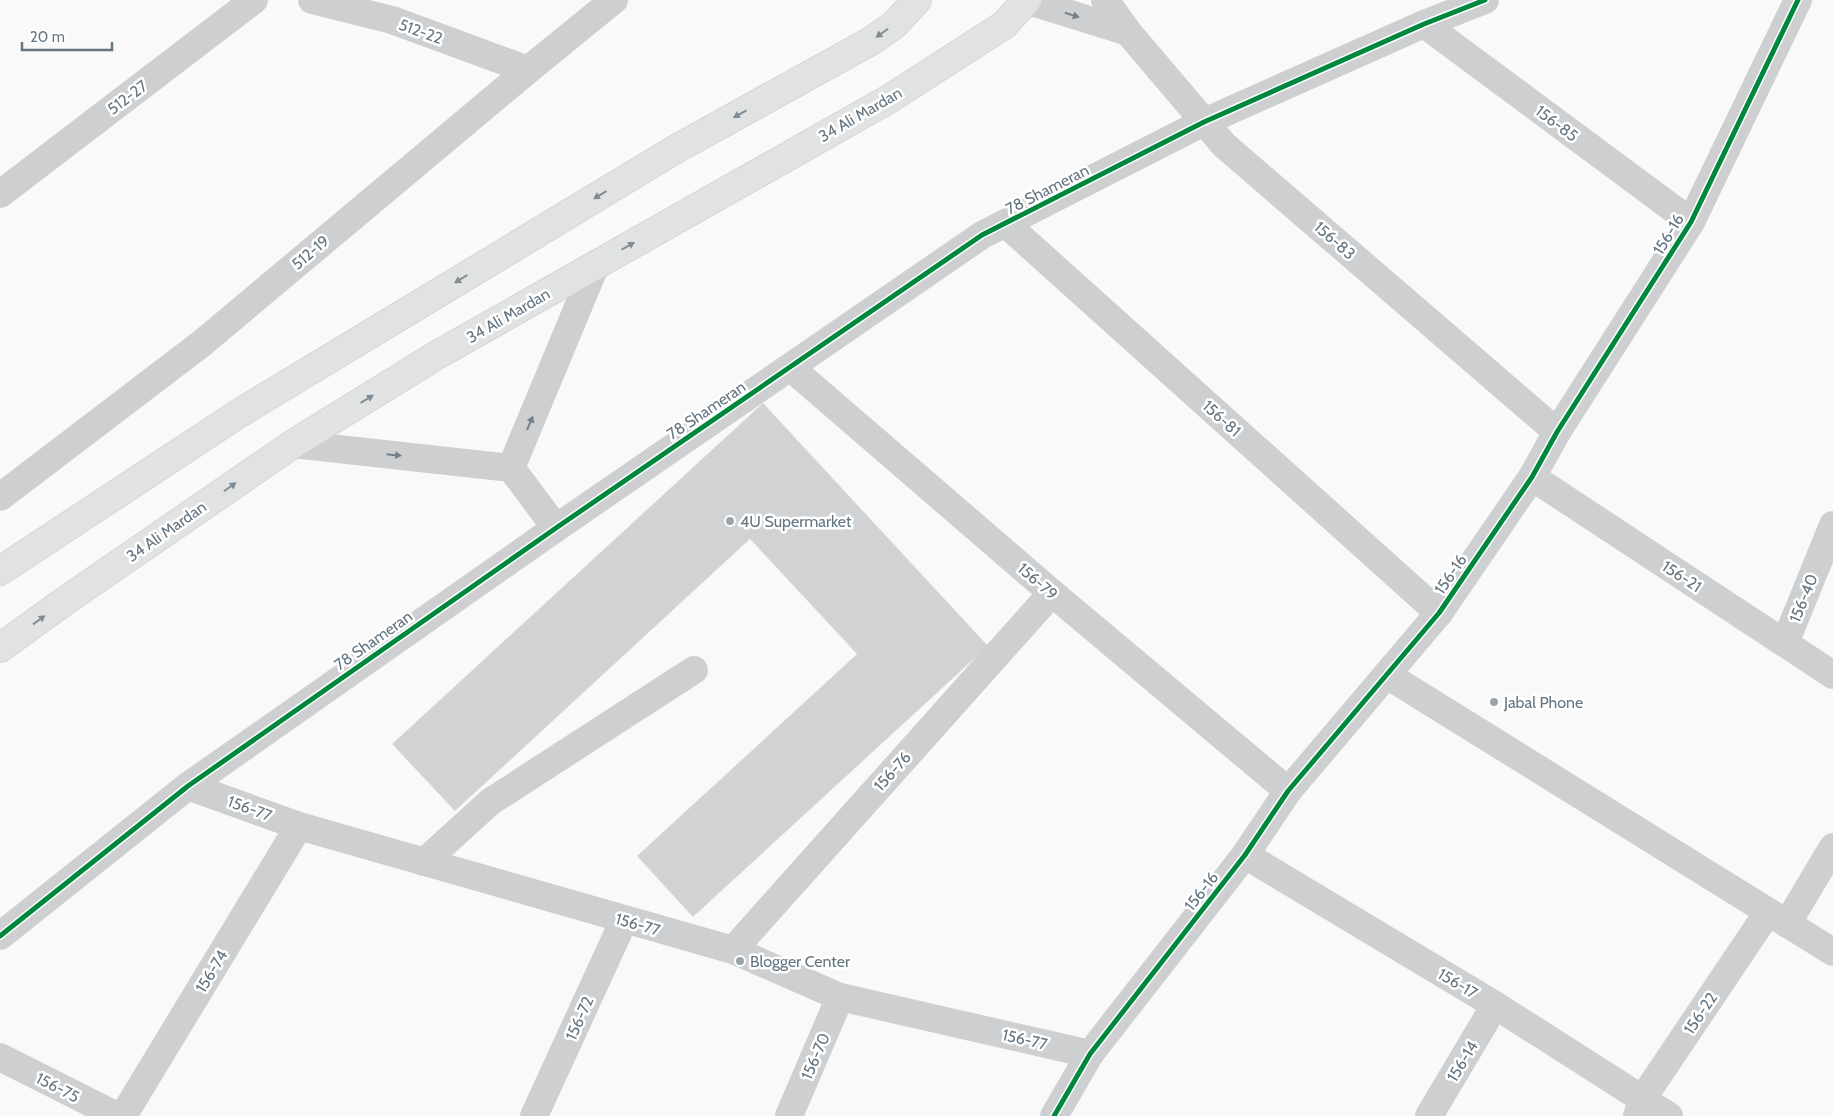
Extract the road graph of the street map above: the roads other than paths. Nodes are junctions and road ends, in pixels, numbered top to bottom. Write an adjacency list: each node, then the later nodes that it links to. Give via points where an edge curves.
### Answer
1 (254, 0): 14 (street, 512-27)
2 (312, 0): 9 (street, 512-22)
3 (614, 0): 12 (street, 512-19)
4 (917, 0): 26 (main road, one-way to 26, via 894,25 871,41 668,154 238,414)
5 (1026, 0): 11 (street, one-way to 11); 17 (main road, 34 Ali Mardan, one-way to 5, via 897,94 1004,25)
6 (1105, 0): 11 (street, 156-83)
7 (1485, 0): 10 (street, 78 Shameran)
8 (1798, 0): 15 (street, 156-16)
9 (395, 10): 12 (street, 512-22)
10 (1424, 24): 13 (street, 78 Shameran); 15 (street, 156-85)
11 (1128, 32): 13 (street, 156-83)
12 (528, 70): 23 (street, 512-19, via 201,344)
13 (1204, 122): 16 (street, 78 Shameran); 19 (street, 156-83, via 1224,145)
14 (0, 194)
15 (1691, 222): 19 (street, 156-16)
16 (1006, 224): 18 (street, 78 Shameran, via 982,235); 28 (street, 156-81)
17 (596, 264): 20 (main road, 34 Ali Mardan, one-way to 17); 21 (street, one-way to 17)
18 (791, 368): 25 (street, 78 Shameran); 27 (street, 156-79)
19 (1557, 432): 22 (street, 156-16)
20 (293, 444): 21 (street, one-way to 21); 30 (main road, 34 Ali Mardan, one-way to 20)
21 (512, 468): 25 (street)
22 (1532, 477): 28 (street, 156-16); 29 (street, 156-21)
23 (0, 497)
24 (1833, 525): 29 (street, 156-40)
25 (556, 528): 34 (street, 78 Shameran)
26 (0, 571)
27 (1052, 593): 35 (street, 156-79); 43 (street, 156-76)
28 (1439, 613): 32 (street, 156-16)
29 (1785, 644): 33 (street, 156-21)
30 (0, 648)
31 (694, 670): 39 (street, via 490,802)
32 (1388, 674): 35 (street, 156-16); 40 (street)
33 (1833, 675)
34 (188, 786): 36 (street, 156-77); 42 (street, 78 Shameran)
35 (1288, 791): 38 (street, 156-16)
36 (299, 826): 39 (street, 156-77); 51 (street, 156-74)
37 (1833, 847): 40 (street, 156-22)
38 (1245, 855): 46 (street, 156-17); 47 (street, 156-16)
39 (424, 862): 41 (street, 156-77)
40 (1778, 918): 44 (street); 49 (street, 156-22)
41 (624, 920): 43 (street, 156-77); 52 (street, 156-72)
42 (0, 936)
43 (733, 950): 45 (street, 156-77)
44 (1833, 952)
45 (840, 997): 47 (street, 156-77); 53 (street, 156-70)
46 (1495, 1005): 49 (street, 156-17); 55 (street, 156-14)
47 (1090, 1054): 54 (street, 156-16)
48 (0, 1057): 50 (street, 156-75)
49 (1640, 1107): 56 (street, 156-17)
50 (117, 1116)
51 (123, 1116)
52 (534, 1116)
53 (789, 1116)
54 (1054, 1116)
55 (1428, 1116)
56 (1669, 1116)

